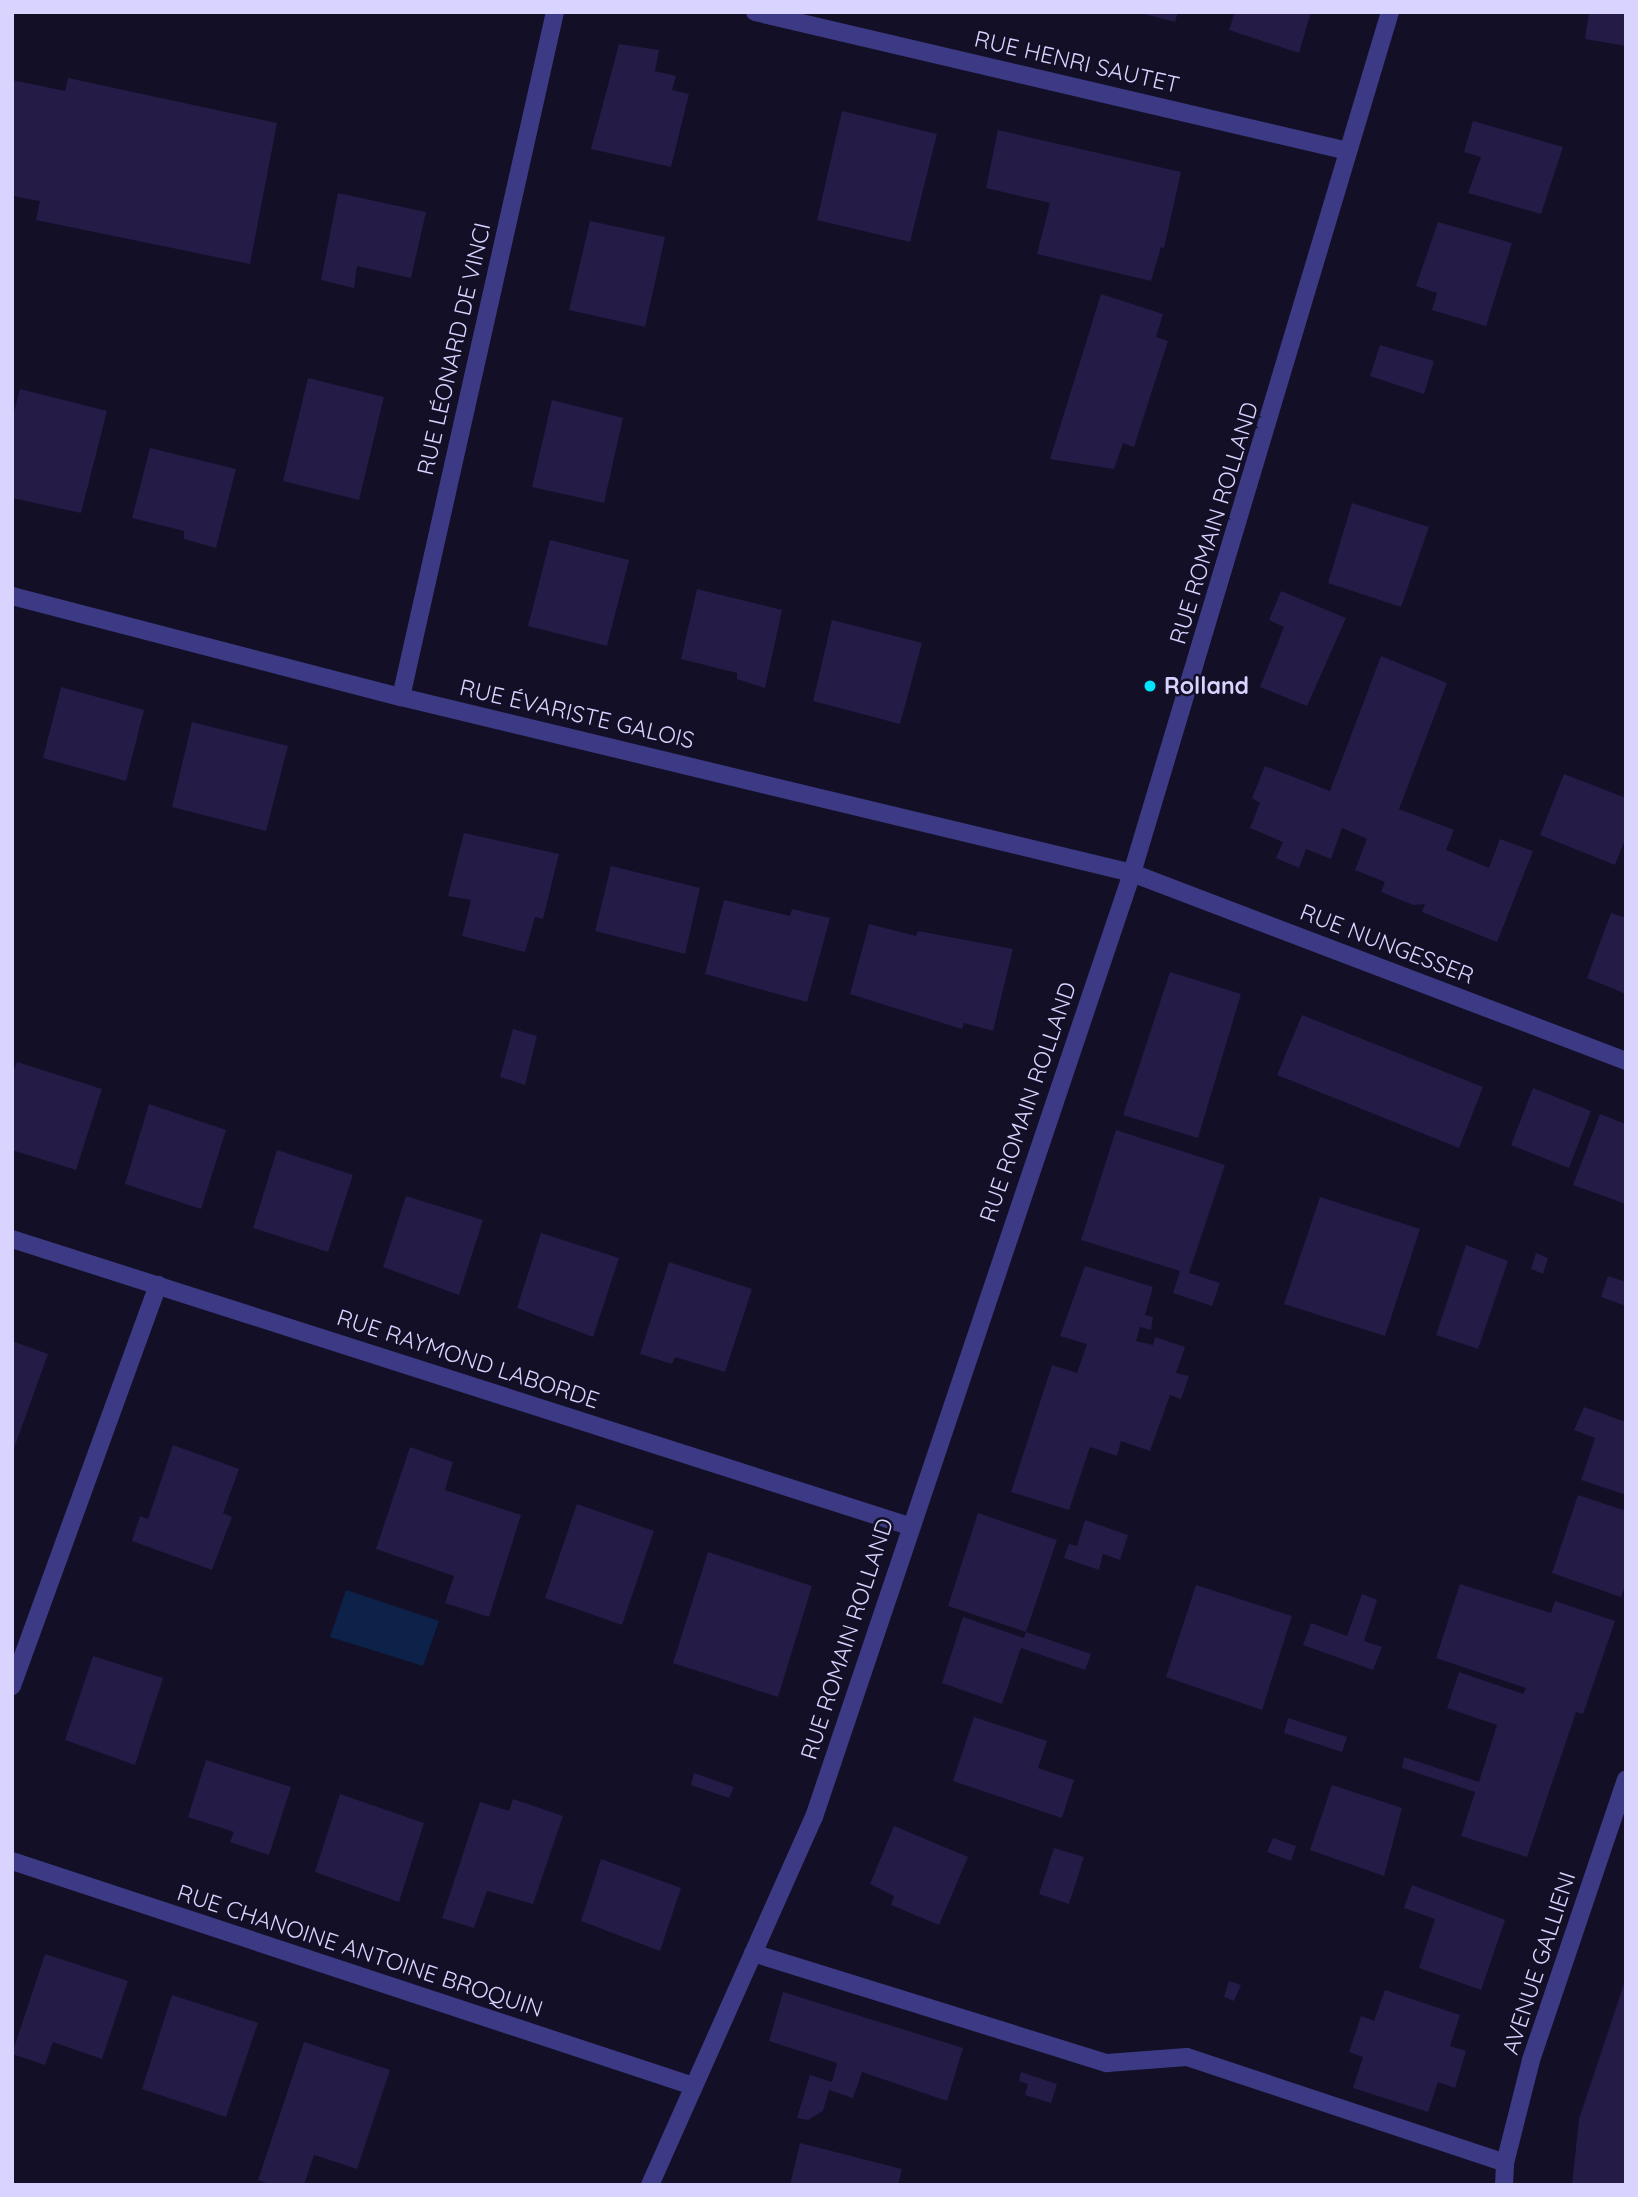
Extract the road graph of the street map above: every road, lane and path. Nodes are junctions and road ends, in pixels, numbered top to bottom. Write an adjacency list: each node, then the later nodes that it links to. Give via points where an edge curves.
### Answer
1 (555, 12): 6 (street, RUE LÉONARD DE VINCI)
2 (755, 12): 4 (street, RUE HENRI SAUTET)
3 (1390, 12): 4 (street, RUE ROMAIN ROLLAND)
4 (1348, 151): 7 (street, RUE ROMAIN ROLLAND)
5 (12, 596): 6 (street, RUE ÉVARISTE GALOIS)
6 (401, 697): 7 (street, RUE ÉVARISTE GALOIS)
7 (1132, 873): 8 (street, RUE NUNGESSER); 11 (street, RUE ROMAIN ROLLAND)
8 (1626, 1061)
9 (12, 1238): 10 (street, RUE RAYMOND LABORDE)
10 (158, 1285): 11 (street, RUE RAYMOND LABORDE); 12 (street)
11 (909, 1526): 15 (street, RUE ROMAIN ROLLAND, via 814,1817)
12 (12, 1686)
13 (1626, 1780): 17 (street, AVENUE GALLIENI, via 1531,2060)
14 (12, 1861): 16 (street, RUE CHANOINE ANTOINE BROQUIN)
15 (752, 1953): 16 (street, RUE ROMAIN ROLLAND); 17 (street, via 1107,2063 1187,2057)
16 (693, 2086): 18 (street, RUE ROMAIN ROLLAND)
17 (1505, 2163): 19 (street, AVENUE GALLIENI)
18 (650, 2185)
19 (1504, 2185)

